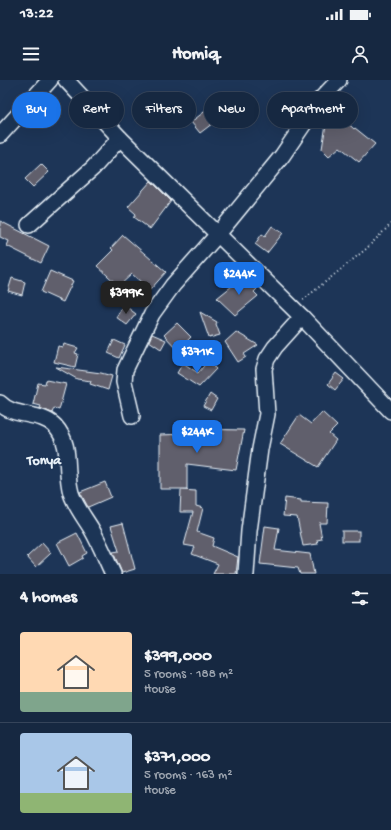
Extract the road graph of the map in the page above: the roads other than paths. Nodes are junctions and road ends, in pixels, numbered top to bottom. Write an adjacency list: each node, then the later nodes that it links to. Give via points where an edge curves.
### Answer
1 (50, 80): 4 (street)
2 (66, 80): 5 (street)
3 (340, 80): 7 (street, via 320,100 282,156)
4 (0, 135)
5 (120, 138): 6 (street, via 93,168); 7 (street)
6 (29, 225)
7 (219, 233): 8 (street); 11 (street, via 160,302 135,347 125,370 124,382)
8 (297, 313): 10 (street); 13 (street, via 267,359 264,369 267,414 248,531)
9 (0, 403): 12 (street, via 20,413 39,417 55,426 68,448 68,481 72,495)
10 (390, 409)
11 (132, 416)
12 (113, 574)
13 (246, 574)

